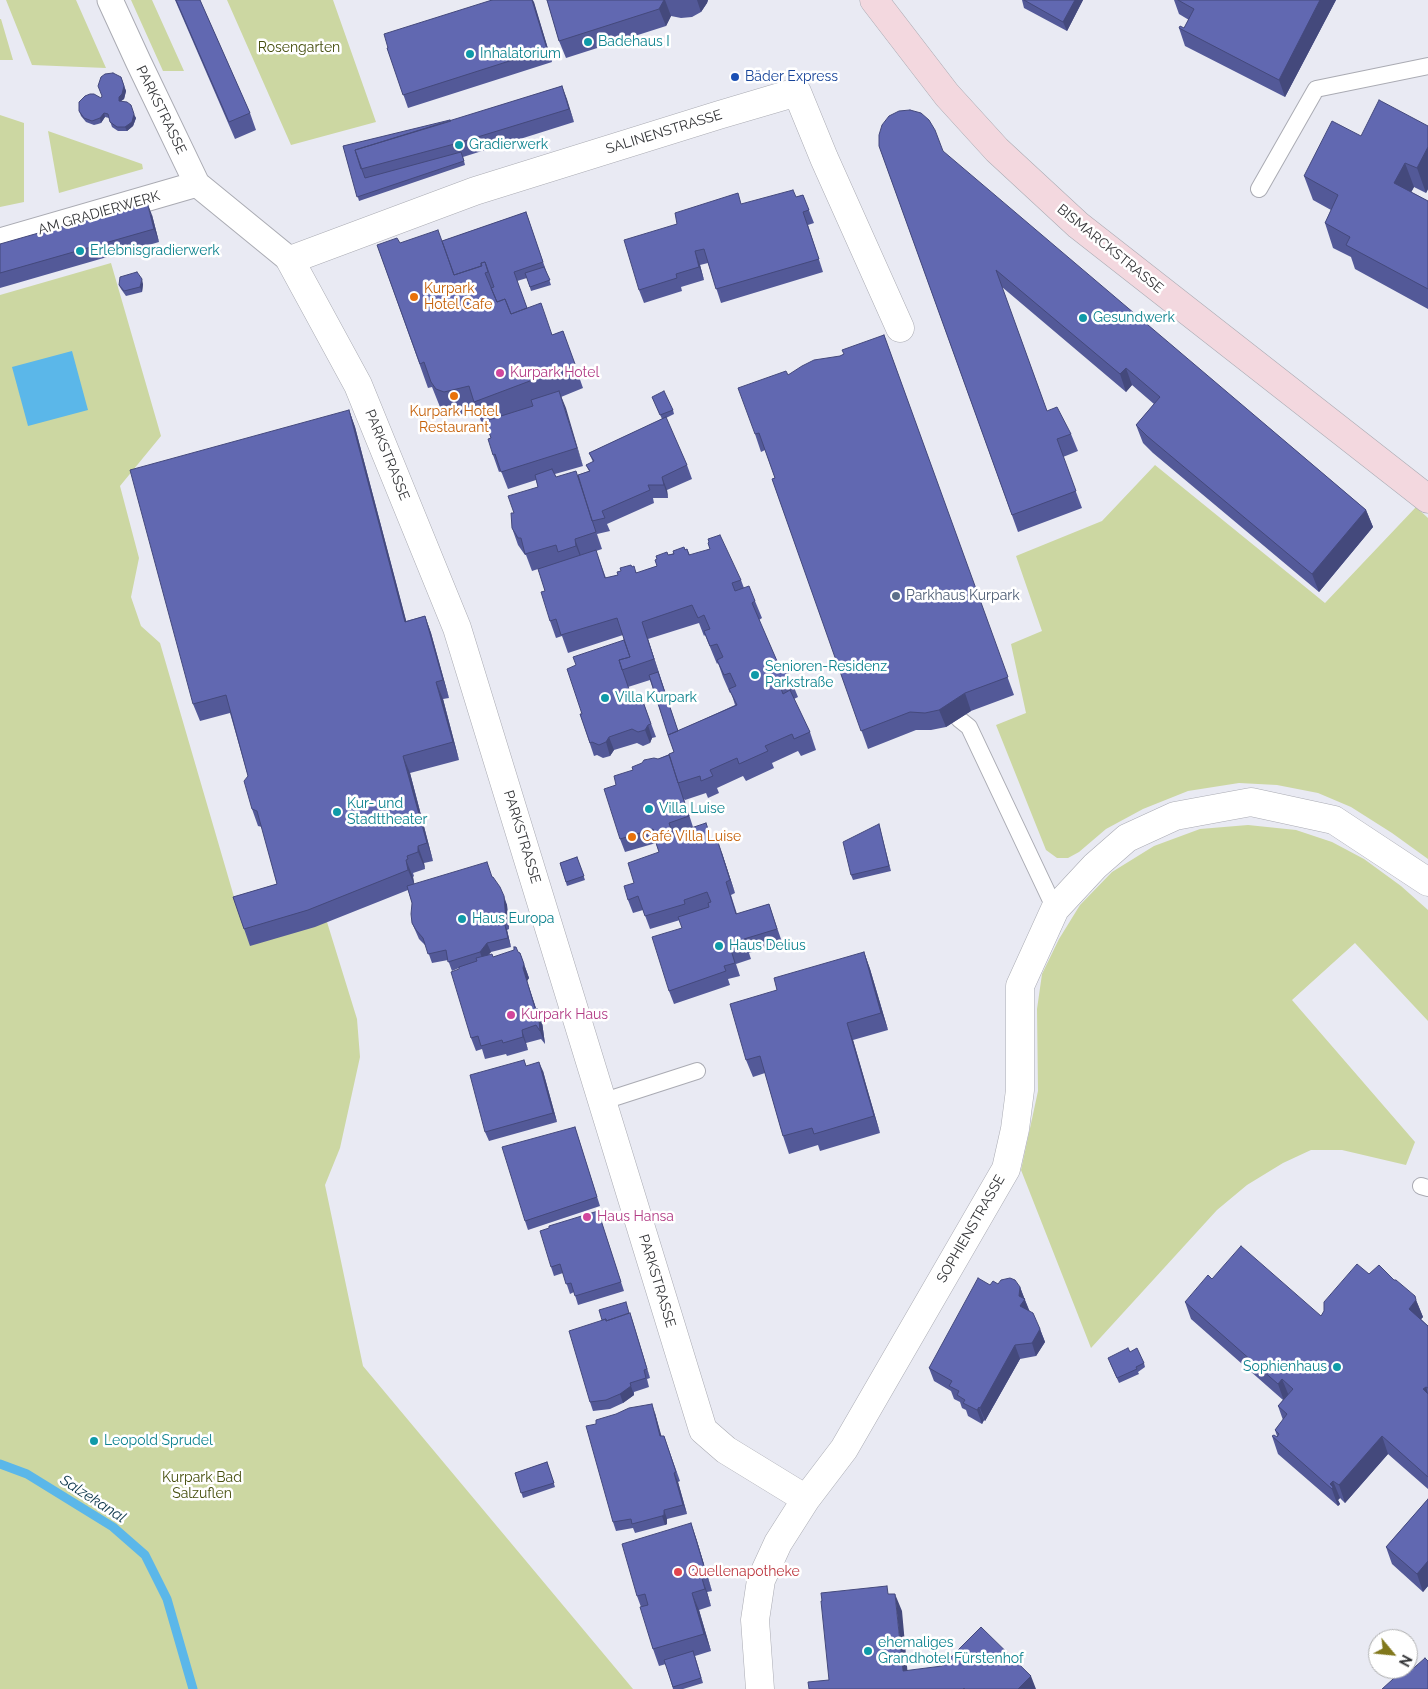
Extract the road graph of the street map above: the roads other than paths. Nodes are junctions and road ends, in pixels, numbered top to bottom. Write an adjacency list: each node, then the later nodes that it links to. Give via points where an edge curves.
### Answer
1 (110, 0): 4 (street, PARKSTRASSE)
2 (874, 0): 9 (main road, BISMARCKSTRASSE, via 947,95 997,150 1078,225)
3 (1428, 66): 5 (lane, via 1316,88)
4 (197, 184): 6 (street, AM GRADIERWERK); 7 (street, PARKSTRASSE)
5 (1259, 189)
6 (0, 242)
7 (290, 260): 8 (street, SALINENSTRASSE, via 475,191 798,92); 14 (street, PARKSTRASSE, via 358,385 457,628)
8 (900, 328)
9 (1428, 499)
10 (959, 720): 12 (lane, via 969,727)
11 (1428, 882): 12 (street, SOPHIENSTRASSE, via 1334,820 1251,802 1175,816 1127,838 1095,866)
12 (1056, 909): 15 (street, SOPHIENSTRASSE, via 1020,986 1020,1090 1006,1169 844,1448)
13 (697, 1072): 14 (lane)
14 (601, 1102): 15 (street, PARKSTRASSE, via 703,1430 726,1450)
15 (806, 1499): 16 (street, via 778,1543 761,1580 755,1620)
16 (760, 1689)

